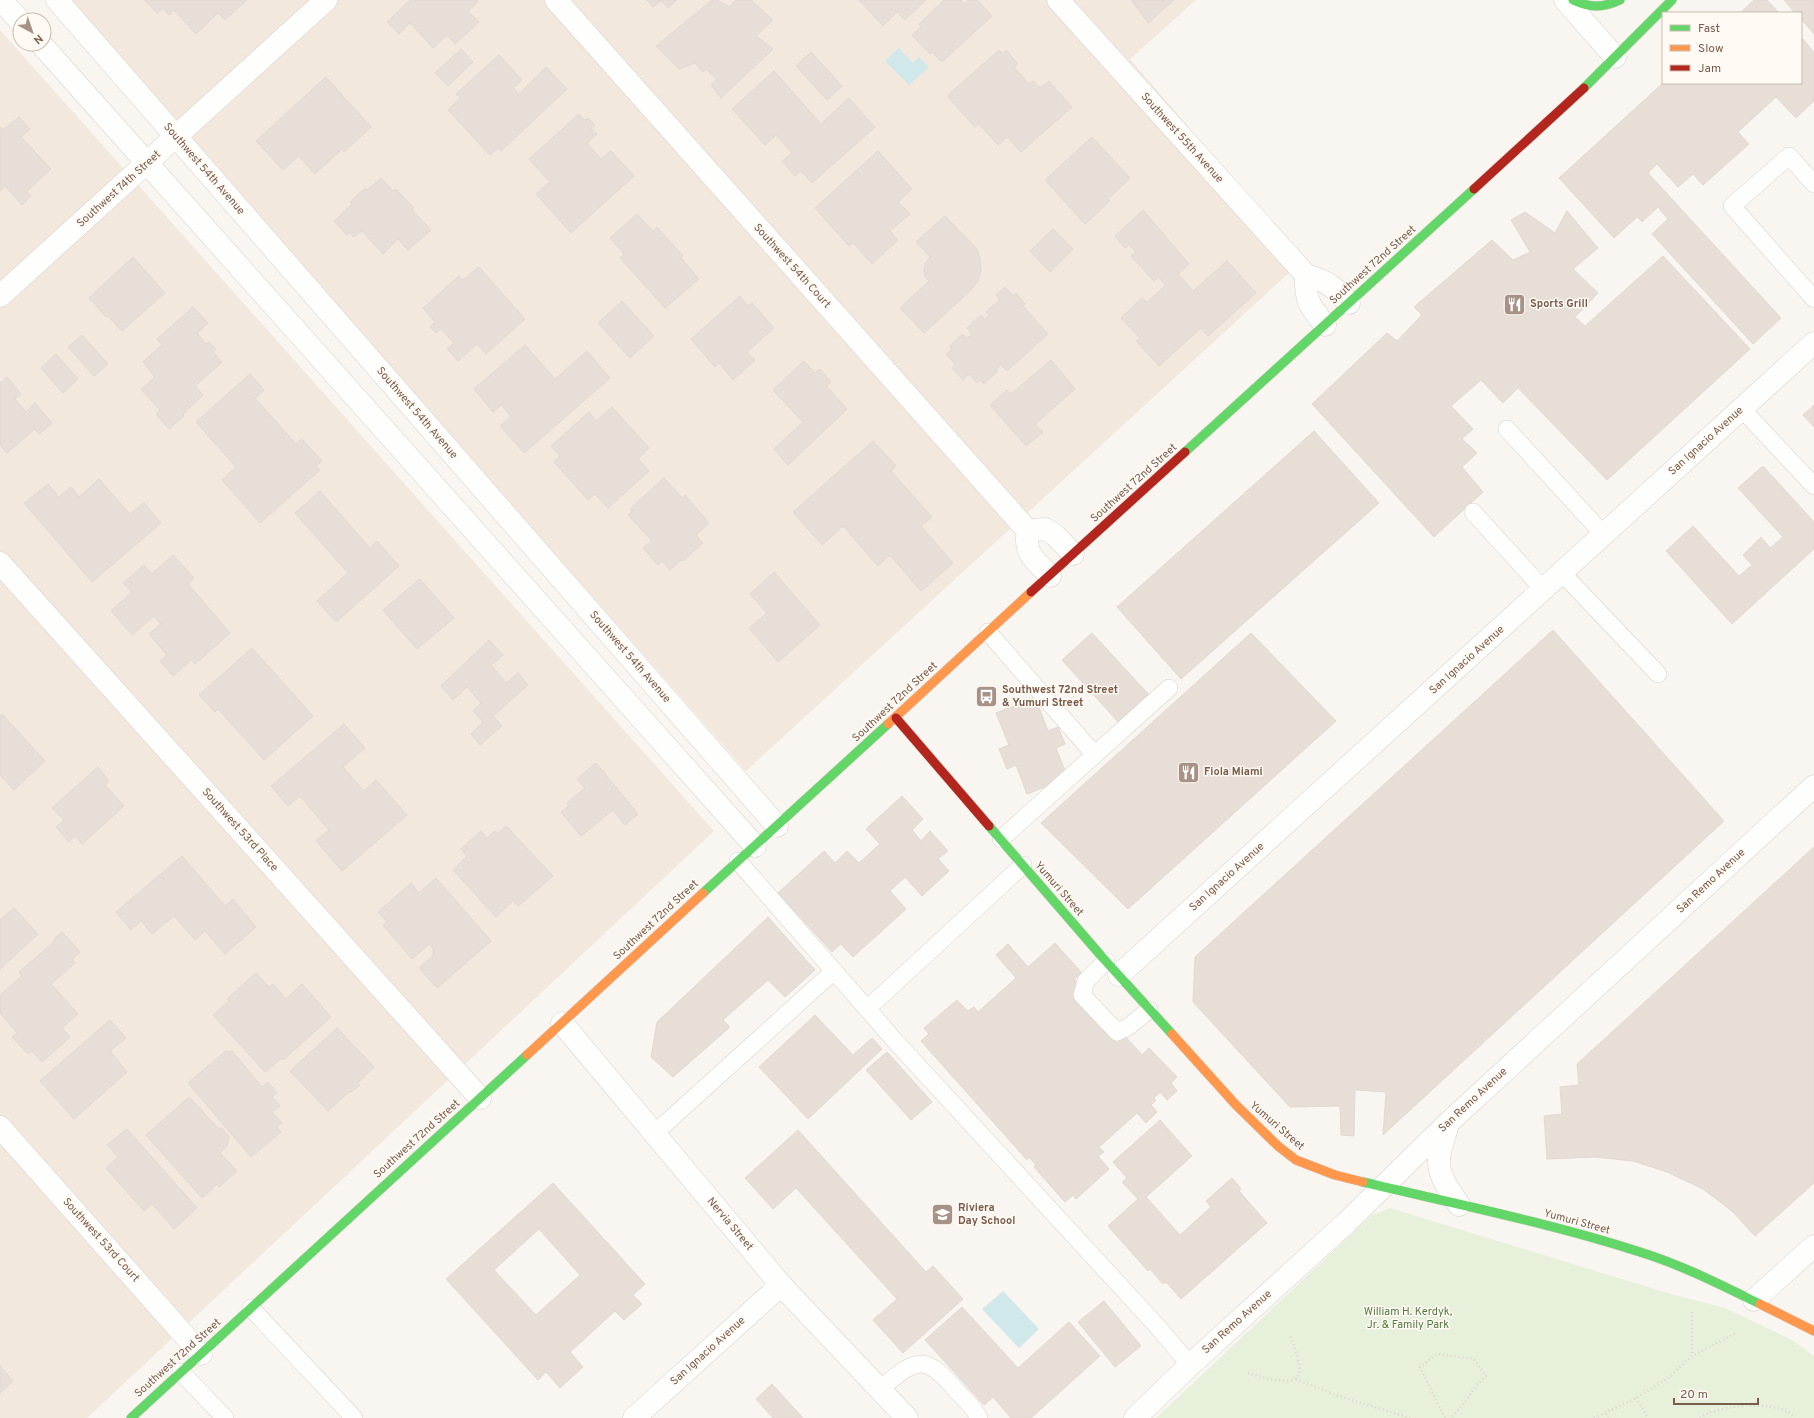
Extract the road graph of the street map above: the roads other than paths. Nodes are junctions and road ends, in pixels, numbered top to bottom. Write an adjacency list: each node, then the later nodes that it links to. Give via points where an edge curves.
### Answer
1 (1, 0): 10 (street)
2 (57, 0): 13 (street, Southwest 54th Avenue)
3 (326, 0): 13 (street, Southwest 74th Street)
4 (556, 0): 26 (street, Southwest 54th Court)
5 (1058, 0): 16 (street, Southwest 55th Avenue)
6 (1565, 0): 12 (street)
7 (1573, 0): 8 (main road, via 1584,6 1607,7)
8 (1620, 0)
9 (1672, 0): 12 (main road, Southwest 72nd Street)
10 (12, 12)
11 (48, 52): 14 (street)
12 (1615, 57): 19 (main road, Southwest 72nd Street, via 1570,102)
13 (176, 137): 14 (street, Southwest 74th Street); 39 (street, Southwest 54th Avenue)
14 (148, 163): 17 (street, Southwest 74th Street); 41 (street)
15 (1814, 184): 18 (lane, via 1789,156 1732,206)
16 (1306, 275): 19 (street, Southwest 55th Avenue, via 1333,286); 20 (street, via 1309,306)
17 (0, 296)
18 (1814, 299)
19 (1349, 303): 20 (main road, Southwest 72nd Street)
20 (1325, 325): 28 (main road, Southwest 72nd Street)
21 (1814, 343): 22 (street, San Ignacio Avenue)
22 (1742, 409): 24 (lane); 27 (street, San Ignacio Avenue)
23 (1507, 429): 27 (lane)
24 (1814, 486)
25 (1473, 512): 32 (lane)
26 (1028, 531): 28 (street, via 1045,529 1055,535); 31 (street, via 1026,541 1029,554)
27 (1604, 535): 30 (street, San Ignacio Avenue)
28 (1073, 554): 31 (main road, Southwest 72nd Street)
29 (0, 563): 49 (street, Southwest 53rd Place)
30 (1562, 573): 32 (street, San Ignacio Avenue); 34 (lane)
31 (1050, 576): 33 (main road, Southwest 72nd Street)
32 (1544, 590): 44 (street, San Ignacio Avenue)
33 (988, 632): 36 (main road, Southwest 72nd Street); 37 (lane)
34 (1658, 674)
35 (1169, 688): 37 (lane)
36 (896, 718): 39 (main road, Southwest 72nd Street); 40 (main road, Yumuri Street)
37 (1094, 755): 40 (lane)
38 (1814, 786): 50 (street, San Remo Avenue)
39 (777, 826): 41 (main road, Southwest 72nd Street)
40 (1001, 839): 43 (main road, Yumuri Street)
41 (755, 846): 42 (main road, Southwest 72nd Street)
42 (738, 861): 45 (lane); 48 (main road, Southwest 72nd Street)
43 (1022, 865): 44 (main road, Yumuri Street); 46 (lane)
44 (1112, 968): 47 (main road, Yumuri Street); 47 (lane, via 1086,981 1082,995 1117,1032 1128,1027)
45 (834, 971): 46 (lane); 52 (lane)
46 (867, 1009): 61 (lane)
47 (1149, 1010): 53 (main road, Yumuri Street, via 1236,1106 1287,1153 1324,1172)
48 (562, 1023): 49 (main road, Southwest 72nd Street); 52 (street, Nervia Street)
49 (480, 1098): 58 (main road, Southwest 72nd Street)
50 (1448, 1123): 53 (street, San Remo Avenue); 54 (street, via 1440,1159 1441,1170)
51 (0, 1127): 60 (street, Southwest 53rd Court)
52 (654, 1134): 56 (street, Nervia Street)
53 (1385, 1186): 54 (main road, Yumuri Street); 61 (street, San Remo Avenue)
54 (1459, 1205): 57 (main road, Yumuri Street, via 1641,1252)
55 (1814, 1246): 57 (street)
56 (781, 1285): 63 (street, Nervia Street); 67 (street, San Ignacio Avenue)
57 (1754, 1300): 59 (main road, Yumuri Street)
58 (251, 1308): 60 (main road, Southwest 72nd Street); 66 (lane)
59 (1814, 1331)
60 (201, 1354): 62 (main road, Southwest 72nd Street)
61 (1190, 1365): 70 (street, San Remo Avenue)
62 (181, 1372): 64 (main road, Southwest 72nd Street); 65 (lane)
63 (880, 1389): 68 (street, Nervia Street); 69 (lane, via 908,1366 921,1364 933,1367)
64 (131, 1418)
65 (225, 1418)
66 (354, 1418)
67 (634, 1418)
68 (907, 1418)
69 (979, 1418)
70 (1135, 1418)

